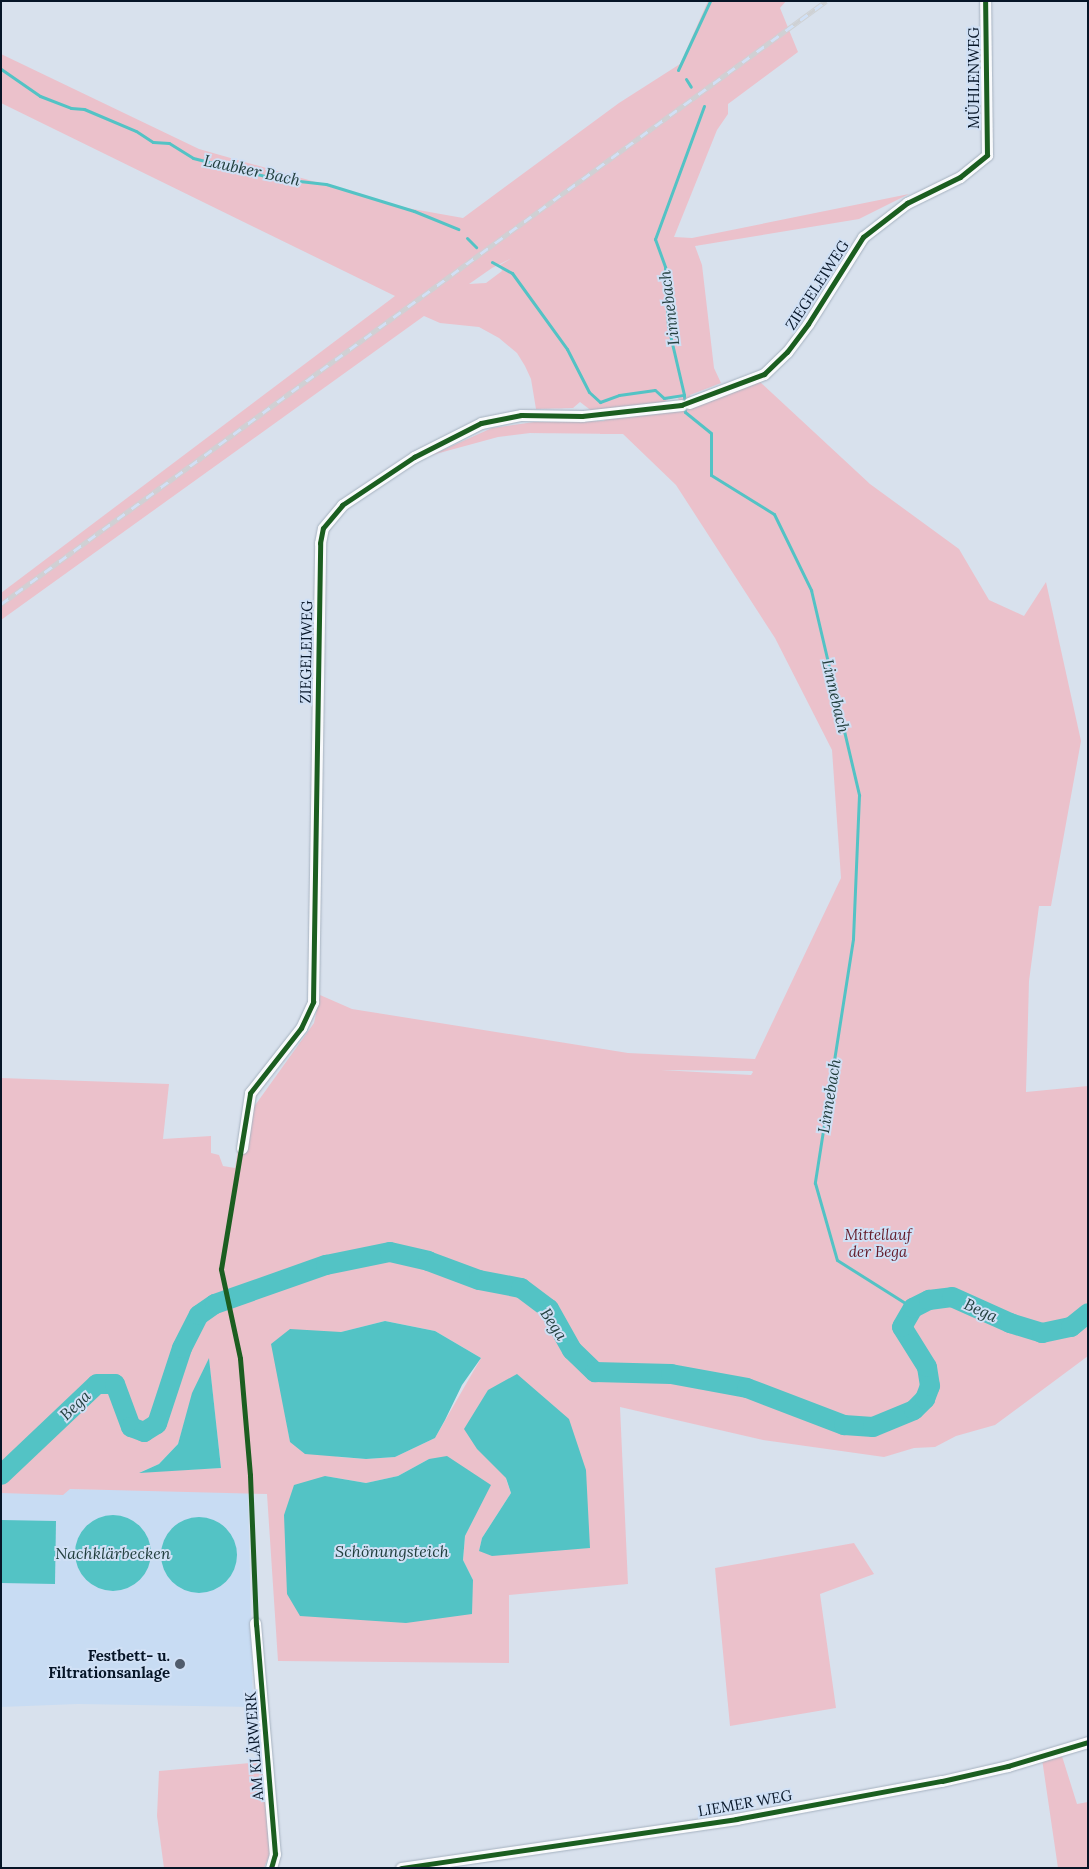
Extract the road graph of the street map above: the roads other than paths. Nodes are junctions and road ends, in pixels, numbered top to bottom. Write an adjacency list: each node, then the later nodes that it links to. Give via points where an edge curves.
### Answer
1 (986, 1): 2 (street, MÜHLENWEG)
2 (987, 155): 3 (street, ZIEGELEIWEG, via 960,177 894,211 863,237 808,324 787,352 764,374 685,404 591,415 521,415 481,423 414,457 342,505 323,528 320,543 313,1002 301,1028 250,1092)
3 (242, 1148)
4 (255, 1623): 6 (street, AM KLÄRWERK, via 275,1854)
5 (1088, 1742): 7 (street, LIEMER WEG, via 1008,1766 942,1781 736,1818)
6 (272, 1868)
7 (401, 1868)

